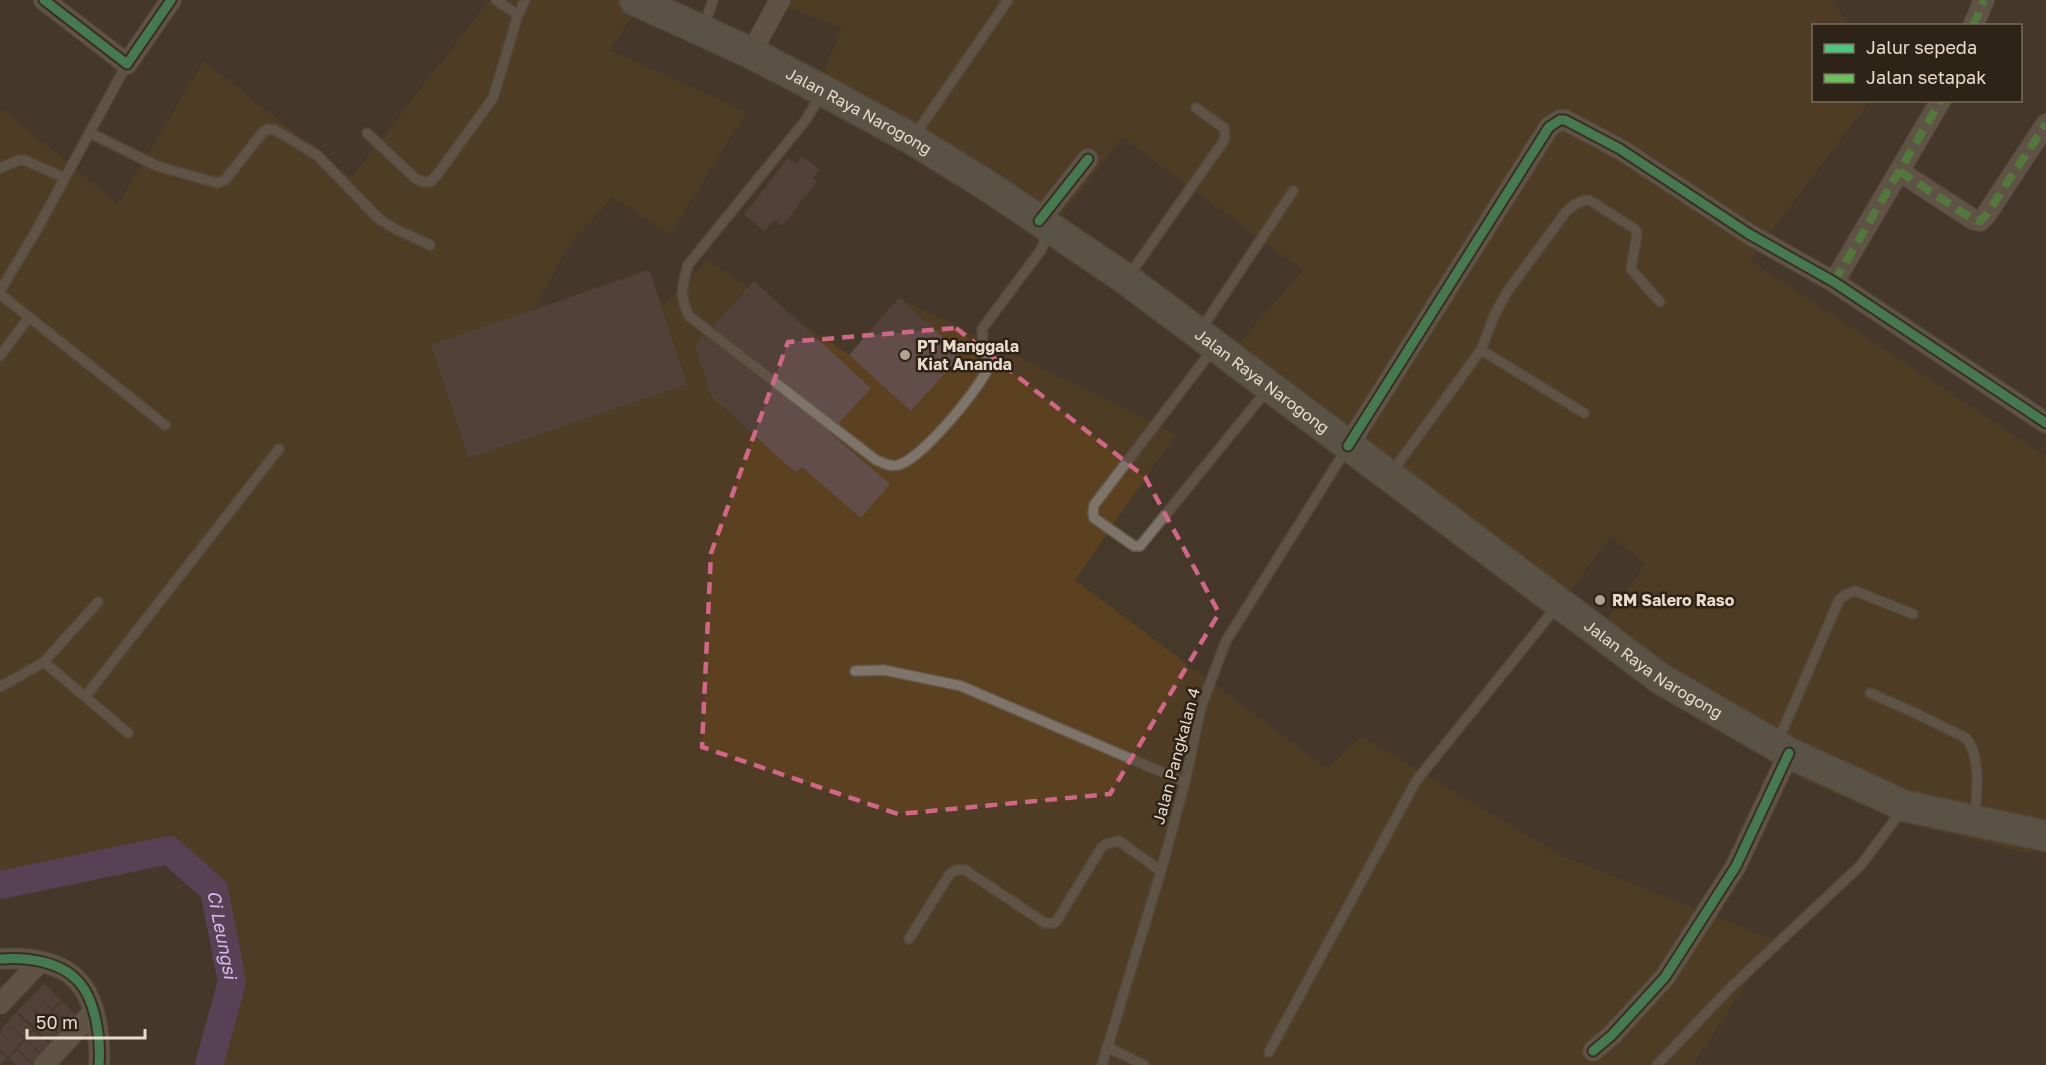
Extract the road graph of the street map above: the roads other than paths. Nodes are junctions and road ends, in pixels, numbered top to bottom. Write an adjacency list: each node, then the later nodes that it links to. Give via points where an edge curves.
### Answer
1 (44, 0): 14 (street)
2 (171, 0): 14 (street)
3 (496, 0): 10 (lane)
4 (525, 0): 10 (lane)
5 (635, 0): 12 (main road, Jalan Raya Narogong)
6 (713, 0): 12 (lane)
7 (780, 0): 13 (street)
8 (1008, 0): 21 (lane)
9 (1984, 0): 11 (street)
10 (518, 15): 20 (lane, via 492,98 430,182 416,179)
11 (1974, 24)
12 (702, 30): 13 (main road, Jalan Raya Narogong)
13 (751, 53): 15 (main road, Jalan Raya Narogong)
14 (127, 64): 19 (lane)
15 (824, 91): 21 (main road, Jalan Raya Narogong); 27 (lane, via 805,121 688,266 682,300 689,316 876,460 898,465 910,459 972,394 990,364 982,329 1041,250)
16 (1940, 102): 24 (street)
17 (1196, 108): 29 (lane, via 1224,128 1223,142)
18 (2046, 124): 24 (street, via 1980,221)
19 (90, 133): 25 (lane); 28 (lane, via 157,166 217,183 225,180 263,132 275,130 317,155 378,218)
20 (367, 133)
21 (912, 139): 27 (main road, Jalan Raya Narogong)
22 (1088, 159): 27 (street)
23 (0, 168): 25 (lane, via 24,160)
24 (1899, 171): 30 (street)
25 (65, 178): 31 (lane)
26 (1293, 191): 34 (lane)
27 (1044, 224): 29 (main road, Jalan Raya Narogong)
28 (430, 245)
29 (1126, 279): 34 (main road, Jalan Raya Narogong)
30 (1834, 282): 39 (street); 41 (street, via 1749,234 1620,149 1560,120 1549,127)
31 (0, 293): 33 (lane)
32 (1660, 302): 35 (lane, via 1631,269 1635,229 1589,200 1582,201 1566,213 1507,292)
33 (29, 317): 36 (lane); 40 (lane)
34 (1207, 340): 37 (main road, Jalan Raya Narogong); 37 (lane, via 1094,505 1095,518 1134,546 1140,546)
35 (1481, 351): 38 (lane); 43 (lane)
36 (0, 356)
37 (1269, 387): 41 (main road, Jalan Raya Narogong)
38 (1584, 413)
39 (2046, 423)
40 (165, 424)
41 (1348, 446): 43 (main road, Jalan Raya Narogong); 54 (lane, Jalan Pangkalan 4, via 1226,641 1201,707)
42 (279, 449): 51 (lane)
43 (1389, 476): 45 (main road, Jalan Raya Narogong)
44 (98, 602): 47 (lane)
45 (1558, 604): 53 (main road, Jalan Raya Narogong, via 1661,680); 66 (lane, via 1416,781)
46 (1913, 614): 53 (lane, via 1855,591 1842,596)
47 (44, 662): 49 (lane); 51 (lane)
48 (855, 671): 54 (lane, via 884,670 961,686)
49 (0, 687)
50 (1870, 693): 56 (lane, via 1966,738 1972,745)
51 (85, 697): 52 (lane)
52 (128, 733)
53 (1783, 749): 55 (main road, Jalan Raya Narogong); 65 (street, via 1736,866 1665,977)
54 (1185, 782): 58 (lane, Jalan Pangkalan 4)
55 (1905, 806): 56 (main road, Jalan Raya Narogong); 71 (lane, via 1861,865 1729,989)
56 (1975, 820): 57 (main road, Jalan Raya Narogong)
57 (2046, 836)
58 (1161, 871): 59 (lane, via 1119,841 1106,844 1058,920 1050,924 959,869 949,875); 64 (lane, Jalan Pangkalan 4)
59 (909, 939)
60 (0, 959): 61 (street)
61 (40, 962): 62 (street); 63 (street, via 60,968 78,981)
62 (0, 1004)
63 (94, 1011): 67 (street); 68 (street)
64 (1107, 1047): 69 (lane, Jalan Pangkalan 4); 70 (lane)
65 (1593, 1051)
66 (1269, 1053)
67 (44, 1065)
68 (99, 1065)
69 (1102, 1065)
70 (1144, 1065)
71 (1657, 1065)

